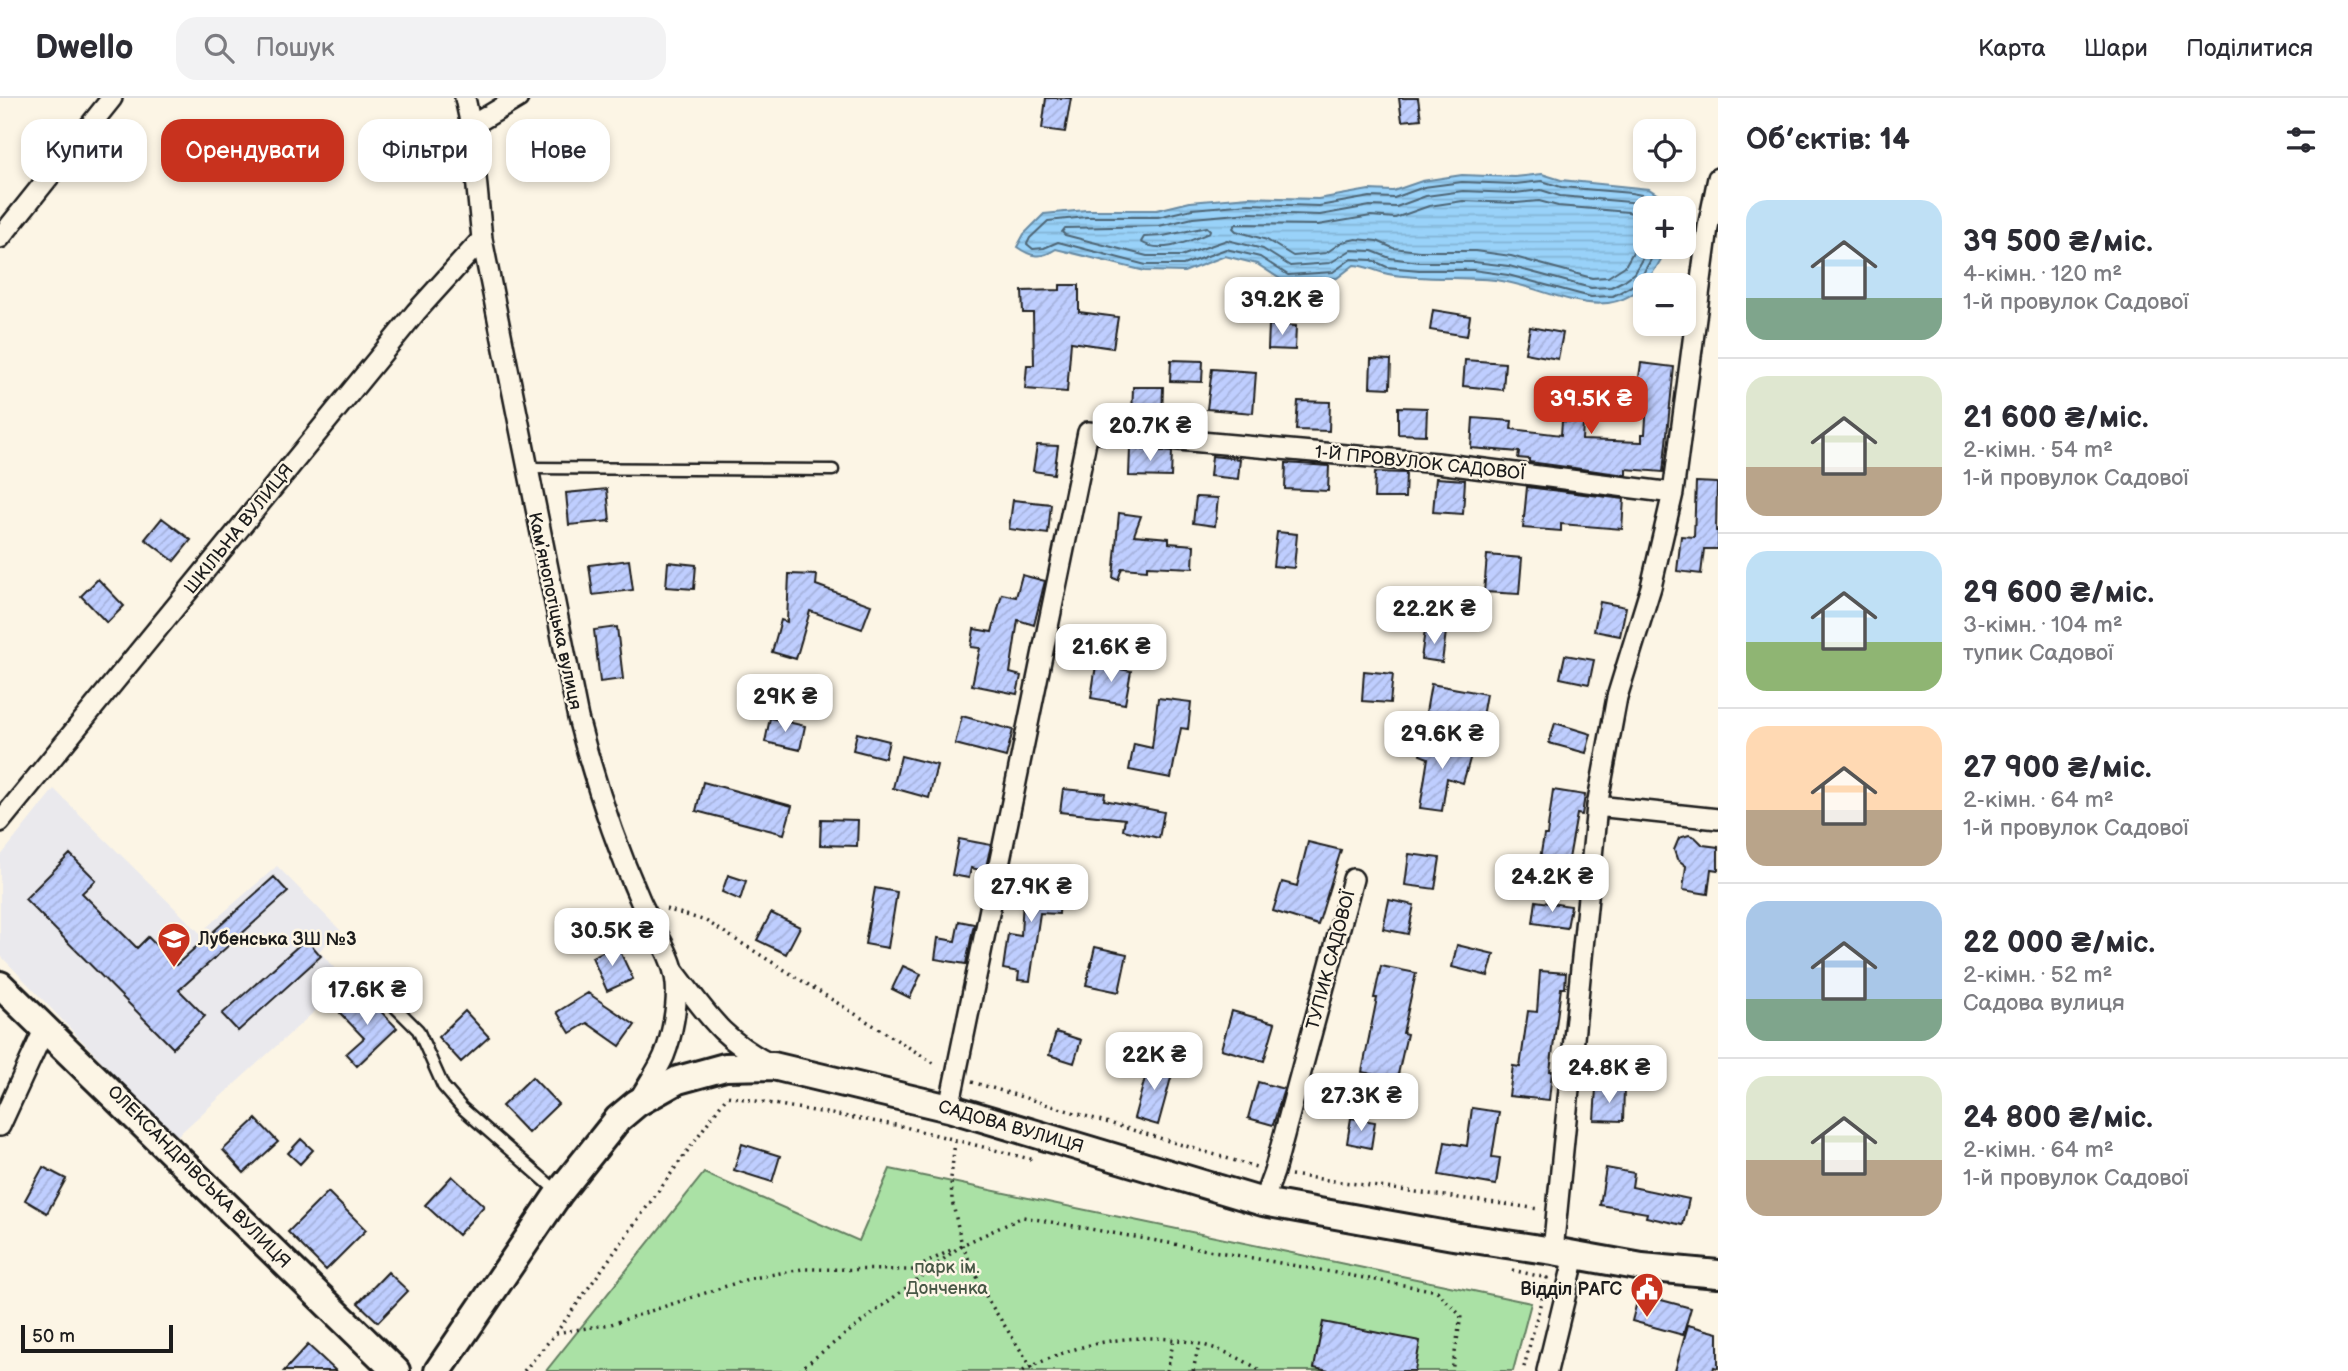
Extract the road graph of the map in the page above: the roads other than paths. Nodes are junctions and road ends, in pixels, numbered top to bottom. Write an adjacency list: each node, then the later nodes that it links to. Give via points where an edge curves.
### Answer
1 (112, 98): 9 (street)
2 (465, 98): 4 (street, Камʼянопотіцька вулиця)
3 (518, 98): 5 (street)
4 (470, 119)
5 (483, 119)
6 (1718, 178): 8 (street)
7 (476, 182): 10 (street, Камʼянопотіцька вулиця)
8 (1713, 229): 13 (street)
9 (0, 238)
10 (482, 239): 11 (street, Камʼянопотіцька вулиця); 16 (street, ШКІЛЬНА ВУЛИЦЯ, via 416,312)
11 (526, 468): 12 (lane); 18 (street, Камʼянопотіцька вулиця, via 588,757 616,843)
12 (832, 470)
13 (1673, 493): 14 (street, via 1651,587 1617,697); 24 (street, 1-Й ПРОВУЛОК САДОВОЇ, via 1437,463 1087,432)
14 (1597, 806): 15 (street); 28 (street, via 1559,1212)
15 (1718, 819)
16 (0, 822)
17 (1353, 878): 27 (street, ТУПИК САДОВОЇ)
18 (671, 967): 22 (street, via 726,1036); 23 (street, Камʼянопотіцька вулиця, via 676,981 675,1005 664,1056)
19 (0, 985): 21 (main road, ОЛЕКСАНДРІВСЬКА ВУЛИЦЯ)
20 (393, 1005): 26 (lane, via 418,1030 443,1086 462,1108)
21 (46, 1028): 25 (street); 30 (main road, ОЛЕКСАНДРІВСЬКА ВУЛИЦЯ)
22 (773, 1066): 23 (main road, САДОВА ВУЛИЦЯ, via 701,1072); 24 (main road, САДОВА ВУЛИЦЯ)
23 (637, 1103): 26 (main road, САДОВА ВУЛИЦЯ, via 618,1119)
24 (949, 1108): 27 (main road, САДОВА ВУЛИЦЯ)
25 (0, 1126)
26 (559, 1193): 31 (main road, САДОВА ВУЛИЦЯ)
27 (1263, 1202): 28 (main road, САДОВА ВУЛИЦЯ)
28 (1564, 1253): 29 (main road, САДОВА ВУЛИЦЯ); 32 (street)
29 (1718, 1275)
30 (396, 1371)
31 (438, 1371)
32 (1547, 1371)

